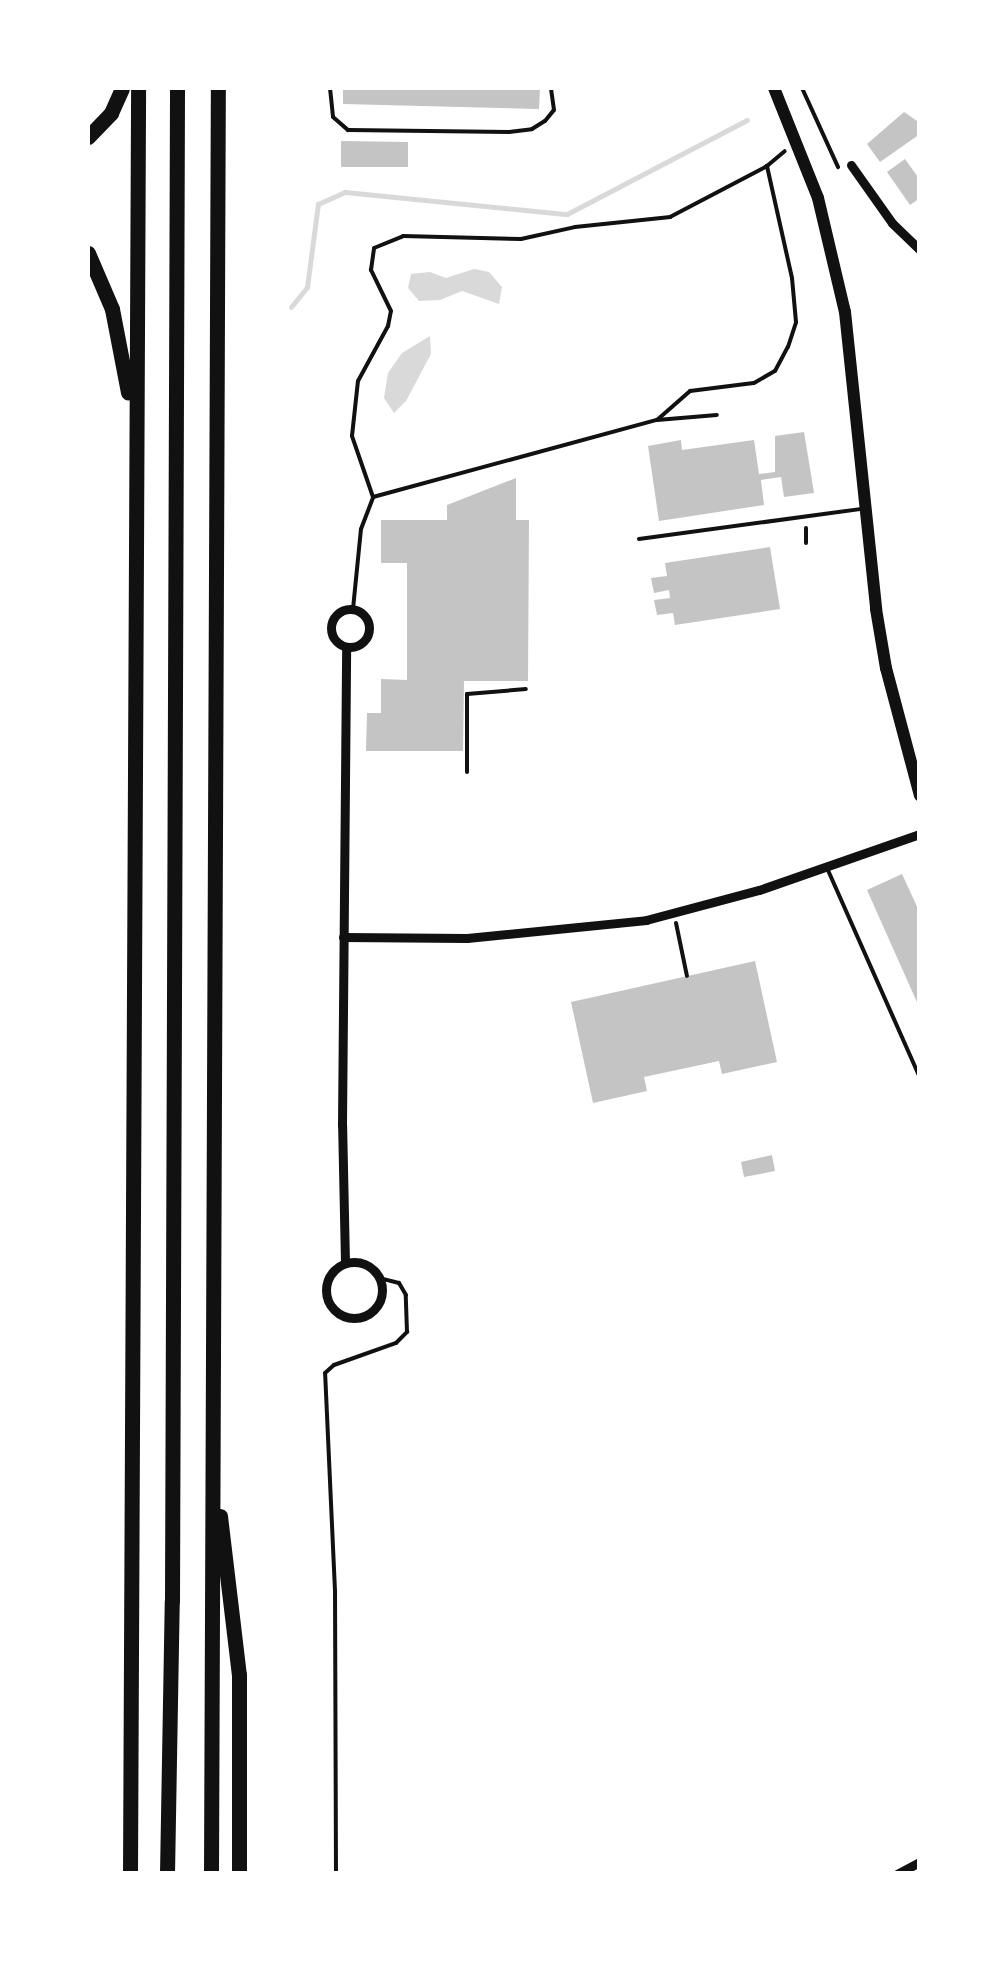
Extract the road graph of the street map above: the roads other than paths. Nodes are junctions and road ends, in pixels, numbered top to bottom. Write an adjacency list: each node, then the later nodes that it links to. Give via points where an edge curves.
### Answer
1 (122, 88): 8 (highway, via 111,113)
2 (138, 88): 12 (highway)
3 (178, 88): 25 (highway)
4 (218, 88): 22 (highway)
5 (330, 88): 6 (lane, via 333,117 348,130 509,132 545,121 554,110)
6 (551, 88)
7 (774, 88): 13 (main road, via 818,198 845,312)
8 (88, 137)
9 (851, 165): 10 (street)
10 (920, 250)
11 (88, 253): 12 (highway, via 112,309)
12 (134, 427): 24 (highway)
13 (864, 508): 14 (lane); 16 (main road, via 886,668)
14 (639, 539)
15 (346, 648): 15 (street, via 368,635 366,618 353,609 341,611 330,625); 19 (street)
16 (920, 796)
17 (920, 834): 18 (street)
18 (827, 868): 19 (street, via 674,913 467,938); 20 (lane)
19 (343, 938): 21 (street)
20 (920, 1078)
21 (346, 1263): 21 (street, via 328,1278 326,1294 346,1317 362,1316 381,1294 378,1278 368,1266)
22 (213, 1463): 26 (highway); 27 (highway, via 239,1675)
23 (920, 1862): 28 (street)
24 (130, 1874)
25 (167, 1874)
26 (211, 1874)
27 (239, 1874)
28 (897, 1874)

